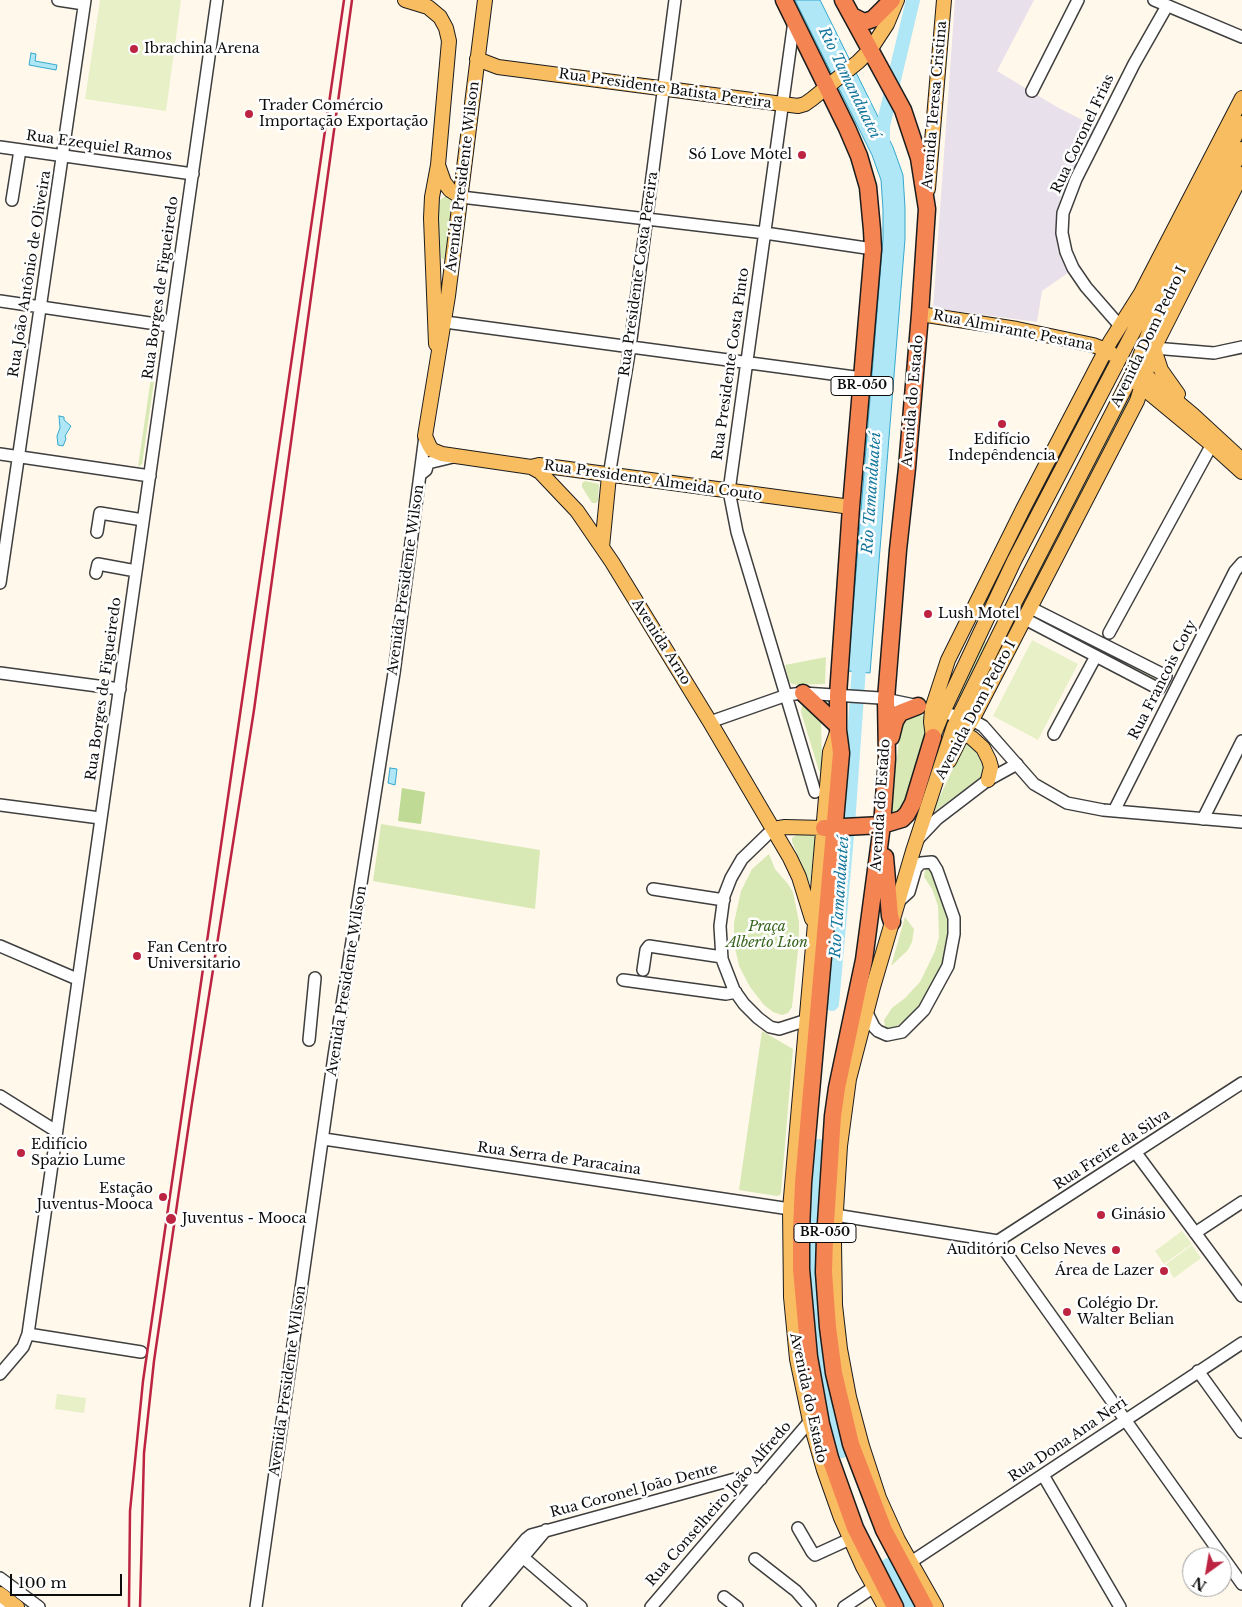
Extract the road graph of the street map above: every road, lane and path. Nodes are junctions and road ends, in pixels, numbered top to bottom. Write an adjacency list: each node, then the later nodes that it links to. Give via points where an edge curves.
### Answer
1 (58, 0): 13 (street)
2 (216, 0): 31 (street, Rua Borges de Figueiredo)
3 (485, 0): 19 (main road, Avenida Presidente Wilson)
4 (675, 0): 21 (street, Rua Presidente Costa Pereira)
5 (784, 0): 16 (highway, Avenida do Estado / BR-050)
6 (843, 0): 15 (highway)
7 (892, 0): 15 (highway, via 867,22)
8 (897, 0): 18 (main road, via 887,24)
9 (944, 0): 36 (main road, Avenida Teresa Cristina)
10 (1078, 0): 22 (street)
11 (1154, 0): 14 (street)
12 (410, 1): 30 (main road, Avenida Presidente Wilson, via 428,7 440,17 449,41)
13 (84, 2): 29 (street, Rua João Antônio de Oliveira)
14 (1167, 6): 17 (street); 45 (street, Rua Coronel Frias, via 1076,179 1063,213 1062,233 1073,268)
15 (852, 16): 18 (highway)
16 (794, 21): 20 (highway, Avenida do Estado / BR-050); 24 (street, Rua Presidente Costa Pinto)
17 (1242, 37)
18 (864, 56): 20 (main road); 36 (highway, Avenida do Estado / BR-050, via 882,71 903,110 919,158)
19 (476, 65): 21 (main road, Rua Presidente Batista Pereira); 33 (main road, Avenida Presidente Wilson)
20 (828, 85): 24 (main road, Rua Presidente Batista Pereira, via 805,104); 39 (highway, Avenida do Estado / BR-050, via 864,172 871,207)
21 (664, 89): 24 (main road, Rua Presidente Batista Pereira); 37 (street, Rua Presidente Costa Pereira)
22 (1032, 91)
23 (1241, 103): 45 (main road, Avenida Dom Pedro I, via 1141,293)
24 (782, 105): 38 (street, Rua Presidente Costa Pinto)
25 (1242, 123): 52 (main road, Avenida Dom Pedro I)
26 (0, 147): 28 (street, Rua Ezequiel Ramos)
27 (1242, 149): 46 (main road, Avenida Dom Pedro I)
28 (20, 150): 29 (street, Rua Ezequiel Ramos); 35 (street)
29 (63, 156): 31 (street, Rua Ezequiel Ramos); 41 (street, Rua João Antônio de Oliveira)
30 (438, 165): 33 (main road, via 441,178); 34 (main road, Avenida Presidente Wilson)
31 (193, 174): 44 (street, Rua Borges de Figueiredo)
32 (1242, 174): 49 (main road, Avenida Dom Pedro I)
33 (455, 193): 34 (main road, via 440,191); 37 (street); 43 (main road, Avenida Presidente Wilson)
34 (432, 197): 51 (main road, Avenida Presidente Wilson)
35 (12, 200)
36 (927, 209): 42 (highway, Avenida do Estado / BR-050)
37 (647, 218): 38 (street); 48 (street, Rua Presidente Costa Pereira)
38 (765, 232): 39 (street); 53 (street, Rua Presidente Costa Pinto)
39 (873, 249): 55 (highway, Avenida do Estado / BR-050)
40 (0, 301): 41 (street)
41 (40, 307): 44 (street); 61 (street, Rua João Antônio de Oliveira)
42 (920, 314): 50 (main road, Rua Almirante Pestana, via 1017,329); 97 (highway, Avenida do Estado / BR-050)
43 (445, 322): 48 (street); 51 (main road, Avenida Presidente Wilson)
44 (170, 326): 66 (street, Rua Borges de Figueiredo)
45 (1120, 326): 50 (main road, Avenida Dom Pedro I)
46 (1149, 332): 49 (main road); 54 (main road, Avenida Dom Pedro I)
47 (1242, 347): 49 (street, via 1214,352)
48 (630, 348): 53 (street); 67 (street, Rua Presidente Costa Pereira)
49 (1154, 348): 54 (main road, Avenida Dom Pedro I); 56 (main road, via 1161,370)
50 (1106, 350): 52 (main road); 71 (main road, Avenida Dom Pedro I)
51 (438, 354): 57 (main road, Avenida Presidente Wilson)
52 (1119, 360): 54 (main road); 76 (main road, Avenida Dom Pedro I)
53 (746, 362): 55 (street); 68 (street, Rua Presidente Costa Pinto)
54 (1139, 376): 56 (main road); 58 (main road); 75 (main road, Avenida Dom Pedro I, via 1137,401); 78 (main road, Avenida Dom Pedro I)
55 (862, 378): 70 (highway, Avenida do Estado / BR-050)
56 (1193, 415): 58 (main road)
57 (425, 436): 60 (main road, Rua Presidente Almeida Couto, via 432,450); 65 (street, Avenida Presidente Wilson)
58 (1214, 440): 62 (main road); 64 (main road); 86 (street)
59 (0, 454): 61 (street)
60 (456, 456): 63 (main road, Rua Presidente Almeida Couto); 65 (street, Rua Presidente Almeida Couto, via 433,461)
61 (18, 457): 66 (street); 83 (street, Rua João Antônio de Oliveira)
62 (1242, 460)
63 (530, 468): 67 (main road, Rua Presidente Almeida Couto, via 539,465); 72 (main road, Avenida Arno, via 540,472)
64 (1242, 472)
65 (420, 475): 139 (street, Avenida Presidente Wilson, via 394,673)
66 (150, 476): 73 (street, Rua Borges de Figueiredo)
67 (609, 476): 68 (main road, Rua Presidente Almeida Couto); 69 (main road, Rua Presidente Costa Pereira)
68 (729, 491): 70 (main road, Rua Presidente Almeida Couto); 95 (street, Rua Presidente Costa Pinto, via 737,532)
69 (608, 502): 72 (main road, via 595,513); 77 (main road, Rua Presidente Costa Pereira)
70 (851, 508): 96 (highway, Avenida do Estado / BR-050)
71 (1023, 509): 76 (main road); 98 (main road, Avenida Dom Pedro I, via 948,660)
72 (577, 511): 77 (main road, Avenida Arno)
73 (143, 520): 74 (street, via 100,513); 81 (street, Rua Borges de Figueiredo)
74 (97, 532)
75 (1070, 532): 78 (main road); 85 (main road, Avenida Dom Pedro I)
76 (1025, 540): 79 (main road, Avenida Dom Pedro I)
77 (602, 547): 101 (main road, Avenida Arno)
78 (1039, 556): 84 (main road, Avenida Dom Pedro I)
79 (1014, 561): 84 (main road, via 1010,590); 87 (main road, Avenida Dom Pedro I)
80 (1242, 563): 112 (street, Rua Francois Coty, via 1235,571)
81 (136, 570): 82 (street, via 98,564); 94 (street, Rua Borges de Figueiredo)
82 (96, 573)
83 (0, 583)
84 (1013, 606): 85 (main road); 87 (main road); 99 (main road, Avenida Dom Pedro I)
85 (1028, 613): 88 (street); 89 (street); 100 (main road, Avenida Dom Pedro I)
86 (1109, 633)
87 (978, 635): 98 (main road, Avenida Dom Pedro I)
88 (1091, 638): 89 (street); 90 (street)
89 (1085, 651): 91 (street)
90 (1118, 652): 92 (street); 92 (street, via 1166,676 1159,689)
91 (1096, 656): 92 (street); 103 (street)
92 (1112, 665)
93 (0, 673): 94 (street)
94 (120, 689): 113 (street, Rua Borges de Figueiredo)
95 (795, 694): 96 (street); 101 (street); 102 (highway); 110 (street, Rua Presidente Costa Pinto)
96 (842, 695): 97 (street); 102 (highway, Avenida do Estado / BR-050)
97 (883, 699): 98 (street); 107 (highway, Avenida do Estado / BR-050)
98 (931, 709): 99 (street); 105 (main road, Avenida Dom Pedro I); 107 (highway, via 903,711 895,720)
99 (958, 717): 100 (street); 104 (main road, Avenida Dom Pedro I)
100 (972, 720): 104 (main road, Avenida Dom Pedro I); 108 (street, via 983,726)
101 (710, 722): 118 (main road, Avenida Arno)
102 (838, 728): 117 (highway, Avenida do Estado / BR-050, via 841,753)
103 (1054, 734)
104 (963, 736): 105 (main road); 109 (main road, via 981,740 992,749 997,764); 119 (main road, Avenida Dom Pedro I, via 931,793)
105 (933, 737): 116 (highway, via 908,814)
106 (1242, 741): 114 (street)
107 (887, 759): 116 (highway, Avenida do Estado / BR-050)
108 (1017, 764): 109 (street); 112 (street, via 1034,784 1067,803)
109 (991, 777): 119 (street)
110 (814, 792)
111 (0, 805): 113 (street)
112 (1114, 811): 114 (street)
113 (100, 818): 130 (street, Rua Borges de Figueiredo)
114 (1203, 819): 115 (street)
115 (1242, 822)
116 (882, 825): 117 (highway); 120 (highway, Avenida do Estado / BR-050)
117 (830, 828): 118 (main road, via 784,827); 125 (main road, Avenida do Estado); 177 (highway, Avenida do Estado / BR-050, via 803,1183 801,1269 805,1322 814,1388 830,1458 855,1528)
118 (774, 830): 122 (street, via 742,859); 125 (main road, via 799,877)
119 (918, 839): 123 (main road)
120 (880, 844): 124 (highway, via 884,852); 178 (highway, Avenida do Estado / BR-050, via 864,960 833,1116 824,1272 834,1373 851,1444 884,1530)
121 (652, 889): 122 (street)
122 (724, 900): 127 (street, via 720,926)
123 (899, 900): 124 (main road); 133 (street, via 909,892 916,868 921,863 932,862 954,918 948,966 924,1010 902,1032 887,1035 878,1031)
124 (892, 922): 133 (main road)
125 (814, 933): 134 (main road, Avenida do Estado)
126 (0, 946): 130 (street)
127 (722, 957): 128 (street, via 649,946); 132 (street)
128 (643, 970)
129 (315, 978): 135 (street)
130 (77, 979): 138 (street, Rua Borges de Figueiredo)
131 (623, 980): 132 (street, via 726,994)
132 (736, 992): 134 (street, via 744,1004 770,1027 779,1029)
133 (866, 1011): 143 (main road, via 844,1108)
134 (807, 1020): 142 (main road, Avenida do Estado)
135 (309, 1040)
136 (1242, 1083): 140 (street, Rua Freire da Silva)
137 (0, 1096): 138 (street)
138 (56, 1131): 147 (street, Rua Borges de Figueiredo)
139 (324, 1140): 142 (street, Rua Serra de Paracaina); 170 (street, Avenida Presidente Wilson)
140 (1136, 1153): 144 (street); 145 (street, Rua Freire da Silva)
141 (1242, 1202): 144 (street)
142 (790, 1209): 153 (main road, Avenida do Estado, via 793,1328 796,1359)
143 (835, 1215): 145 (street); 161 (main road, via 835,1305 849,1397 879,1498)
144 (1195, 1233): 146 (street)
145 (998, 1241): 152 (street)
146 (1242, 1296)
147 (28, 1334): 149 (street); 151 (street, Rua Borges de Figueiredo, via 23,1347)
148 (1242, 1343): 150 (street, Rua Dona Ana Neri)
149 (141, 1352)
150 (1198, 1371): 152 (street, Rua Dona Ana Neri); 154 (street)
151 (0, 1374)
152 (1125, 1420): 155 (street, Rua Dona Ana Neri); 163 (street)
153 (810, 1421): 156 (street, Rua Conselheiro João Alfredo); 158 (main road, Avenida do Estado)
154 (1242, 1432)
155 (1042, 1475): 161 (street, Rua Dona Ana Neri); 180 (street)
156 (760, 1479): 159 (street, Rua Coronel João Dente, via 734,1480 546,1530); 172 (street, Rua Conselheiro João Alfredo)
157 (798, 1528): 158 (street, via 816,1555)
158 (850, 1539): 164 (main road, Avenida do Estado)
159 (519, 1554): 167 (street, Rua Coronel João Dente); 171 (street)
160 (755, 1559): 174 (street, via 796,1591)
161 (911, 1562): 179 (main road)
162 (0, 1578): 169 (street)
163 (1242, 1584)
164 (874, 1587): 175 (street); 176 (main road, Avenida do Estado)
165 (0, 1594): 168 (main road)
166 (724, 1597): 173 (street)
167 (475, 1606)
168 (16, 1607)
169 (39, 1607)
170 (256, 1607)
171 (581, 1607)
172 (650, 1607)
173 (737, 1607)
174 (810, 1607)
175 (844, 1607)
176 (885, 1607)
177 (895, 1607)
178 (924, 1607)
179 (936, 1607)
180 (1120, 1607)

